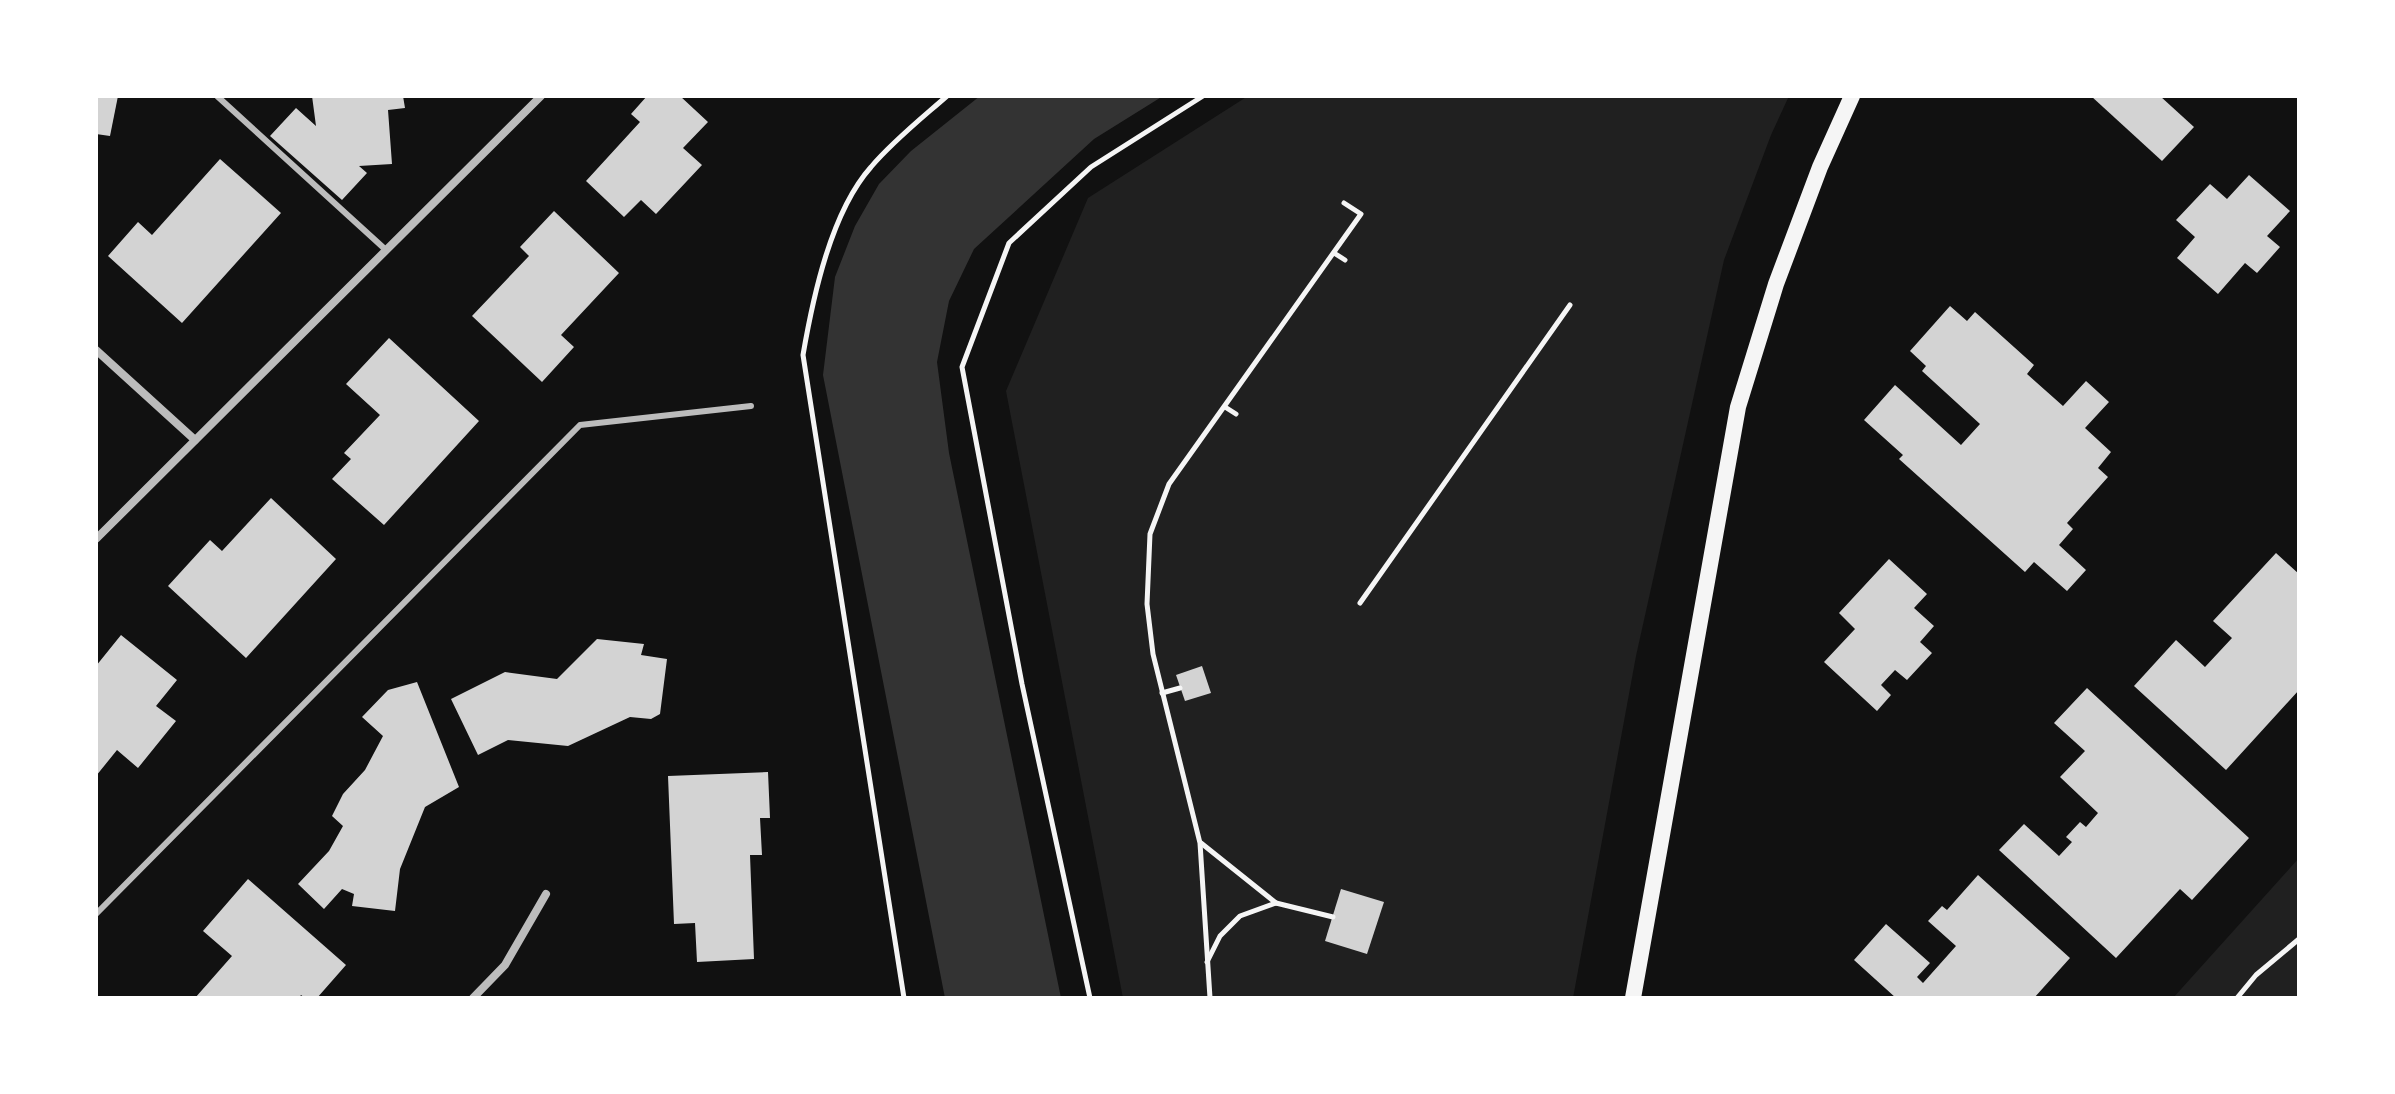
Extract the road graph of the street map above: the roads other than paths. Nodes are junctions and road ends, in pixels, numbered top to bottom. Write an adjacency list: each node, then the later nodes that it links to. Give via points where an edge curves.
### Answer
1 (217, 96): 4 (lane)
2 (541, 96): 4 (street)
3 (1852, 96): 12 (main road, via 1776,284 1738,407)
4 (386, 250): 7 (street)
5 (96, 350): 7 (street)
6 (751, 406): 10 (lane, via 580,425)
7 (195, 440): 8 (street)
8 (96, 539)
9 (546, 894): 11 (street, via 505,965)
10 (96, 914)
11 (473, 998)
12 (1633, 998)

